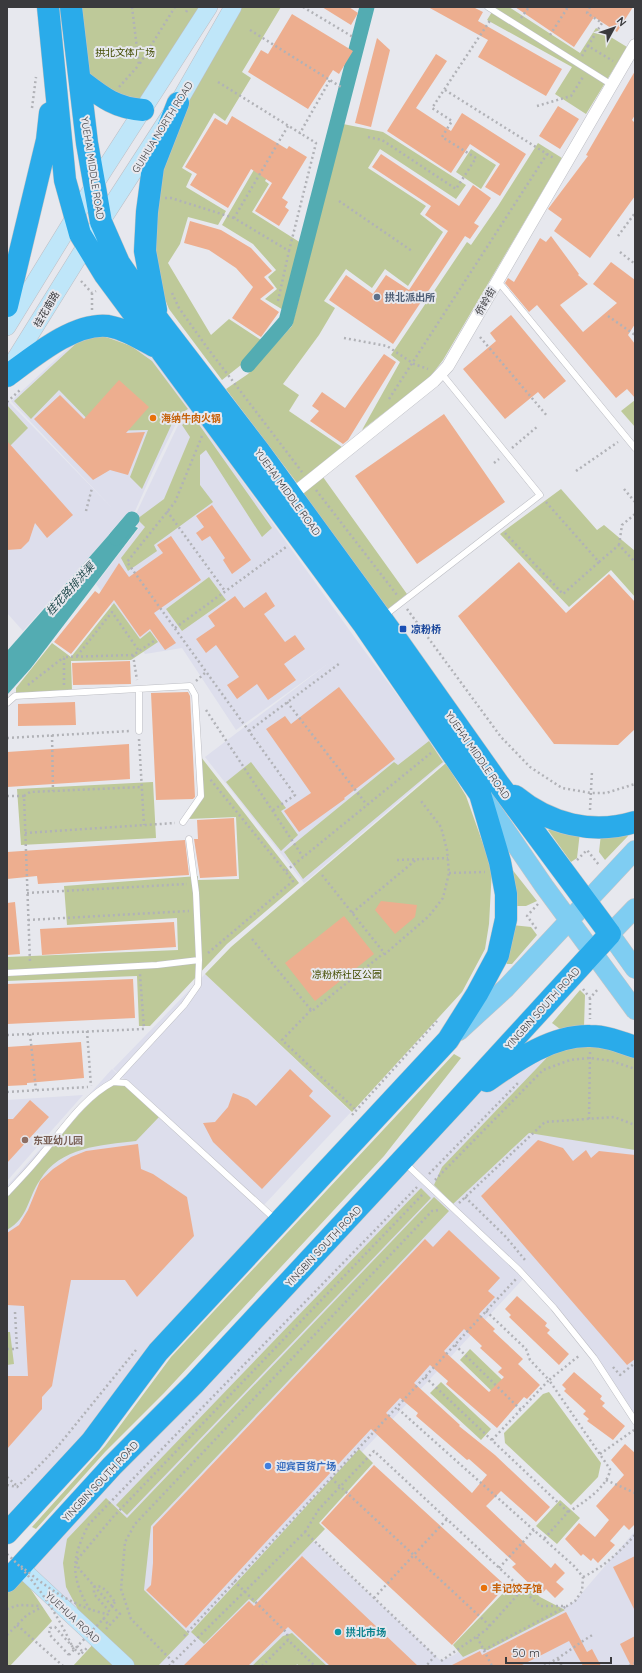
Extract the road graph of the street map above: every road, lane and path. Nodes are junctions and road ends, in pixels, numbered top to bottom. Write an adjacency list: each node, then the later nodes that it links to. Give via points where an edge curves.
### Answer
1 (48, 7): 18 (highway)
2 (71, 7): 21 (highway, YUEHAI MIDDLE ROAD)
3 (132, 7): 4 (path, via 139,65)
4 (175, 7)
5 (189, 7): 13 (path)
6 (209, 7): 31 (main road)
7 (234, 7): 29 (main road, GUIHUA NORTH ROAD)
8 (303, 7): 15 (path)
9 (488, 7): 12 (lane)
10 (568, 7): 16 (path)
11 (590, 7): 19 (path, via 587,13 602,23 588,46)
12 (496, 12): 16 (lane); 27 (path)
13 (185, 14)
14 (250, 30): 22 (path)
15 (353, 37)
16 (545, 43): 20 (lane)
17 (635, 45): 19 (street, 侨岭街)
18 (46, 66): 32 (path); 42 (highway, via 65,180); 54 (highway, via 47,140)
19 (622, 67): 24 (street, 侨岭街)
20 (588, 70): 24 (lane); 30 (path, via 570,96)
21 (80, 80): 31 (highway, via 110,102 127,109); 38 (highway, YUEHAI MIDDLE ROAD, via 87,143)
22 (330, 80): 25 (path); 34 (path)
23 (218, 82): 33 (path)
24 (612, 85): 37 (street, 侨岭街)
25 (341, 86)
26 (117, 89): 28 (path)
27 (446, 90): 35 (path, via 432,108 452,121 442,137 476,158 456,190 382,140); 36 (path)
28 (122, 92)
29 (178, 103): 44 (main road, GUIHUA NORTH ROAD); 56 (highway, via 153,167 147,212 147,269)
30 (537, 106)
31 (143, 110): 38 (main road)
32 (31, 116)
33 (288, 126): 34 (path); 43 (path)
34 (300, 133): 47 (path, via 316,143)
35 (368, 137)
36 (547, 154): 37 (path); 62 (path)
37 (564, 165): 51 (street, 侨岭街)
38 (95, 184): 42 (main road); 44 (highway, YUEHAI MIDDLE ROAD)
39 (159, 198): 43 (path, via 171,198)
40 (339, 200): 48 (path)
41 (635, 213): 45 (path)
42 (74, 216): 46 (highway, YUEHAI MIDDLE ROAD); 57 (main road)
43 (234, 218): 47 (path)
44 (101, 222): 46 (main road, GUIHUA NORTH ROAD); 56 (highway, YUEHAI MIDDLE ROAD, via 120,263)
45 (618, 236)
46 (86, 245): 61 (highway, YUEHAI MIDDLE ROAD); 63 (main road, 桂花南路)
47 (289, 251): 53 (path)
48 (412, 251)
49 (620, 252): 50 (path)
50 (635, 264)
51 (497, 280): 58 (street, 侨岭街); 71 (lane)
52 (170, 289): 76 (path, via 192,327)
53 (278, 301)
54 (7, 306)
55 (608, 316): 59 (path)
56 (159, 320): 80 (highway, YUEHAI MIDDLE ROAD, via 258,451)
57 (7, 326)
58 (470, 326): 64 (street, 侨岭街, via 448,366); 68 (path)
59 (635, 335)
60 (344, 338): 62 (path, via 387,346)
61 (158, 348): 65 (highway, via 126,330 107,326 73,332 52,343); 80 (highway, YUEHAI MIDDLE ROAD)
62 (414, 364): 64 (path); 66 (path)
63 (7, 372)
64 (441, 373): 73 (lane); 76 (street, 侨岭街)
65 (16, 380): 67 (path)
66 (388, 401)
67 (7, 402)
68 (548, 417)
69 (538, 426): 73 (path)
70 (203, 435): 83 (path, via 175,502)
71 (625, 436): 72 (lane); 75 (path)
72 (635, 448)
73 (506, 453): 74 (path); 79 (lane)
74 (494, 463)
75 (576, 471)
76 (310, 481): 80 (street, 侨岭街); 91 (path)
77 (92, 488): 82 (path)
78 (624, 489): 81 (path)
79 (540, 495): 85 (lane); 88 (path)
80 (283, 501): 92 (highway, YUEHAI MIDDLE ROAD); 114 (highway, YUEHAI MIDDLE ROAD, via 364,625)
81 (635, 502)
82 (86, 511)
83 (167, 511): 90 (path); 93 (path, via 127,562)
84 (635, 514): 87 (path, via 622,525)
85 (500, 527): 88 (path, via 563,594); 91 (lane)
86 (290, 544): 90 (path)
87 (619, 545): 88 (path); 89 (path)
88 (599, 562)
89 (635, 562)
90 (226, 591): 93 (path)
91 (402, 602): 92 (lane); 112 (path, via 501,737 530,767 562,788 591,793 606,793)
92 (381, 618): 114 (highway, YUEHAI MIDDLE ROAD)
93 (175, 628): 107 (path)
94 (154, 641): 95 (path)
95 (139, 651): 96 (path); 98 (path, via 112,612)
96 (133, 655): 98 (path); 100 (path)
97 (64, 657): 98 (path); 101 (path); 103 (path)
98 (77, 657)
99 (340, 662): 104 (path)
100 (139, 689): 101 (lane); 102 (lane, via 190,686); 106 (lane)
101 (64, 693): 103 (lane)
102 (195, 695): 111 (lane); 120 (path)
103 (15, 696): 105 (lane)
104 (287, 702): 107 (path); 119 (path)
105 (7, 703)
106 (139, 731): 108 (path); 113 (path)
107 (249, 731): 120 (path, via 295,795)
108 (52, 735): 109 (path); 115 (path)
109 (7, 738)
110 (432, 752): 119 (path)
111 (200, 766): 121 (lane, via 201,796); 131 (path)
112 (635, 784)
113 (142, 787): 115 (path); 123 (path)
114 (489, 788): 122 (highway, via 560,822 582,827 605,828); 137 (highway, YUEHAI MIDDLE ROAD); 142 (main road, YUEHAI MIDDLE ROAD); 160 (highway, via 506,894 506,919 498,955)
115 (53, 791): 117 (path, via 30,792)
116 (7, 796): 117 (path)
117 (24, 796): 124 (path)
118 (421, 801): 128 (path, via 441,827)
119 (367, 805): 127 (path)
120 (272, 811): 127 (path)
121 (183, 822): 123 (path)
122 (635, 822)
123 (144, 825): 124 (path)
124 (25, 833): 136 (path)
125 (189, 839): 135 (lane)
126 (635, 850): 137 (main road)
127 (303, 857): 131 (path)
128 (448, 858): 129 (path); 133 (path)
129 (417, 859): 130 (path); 140 (path)
130 (397, 860)
131 (286, 871): 147 (path, via 293,881)
132 (487, 872): 133 (path)
133 (450, 873): 145 (path, via 443,898 429,916)
134 (322, 875): 140 (path)
135 (195, 883): 136 (path); 139 (lane)
136 (28, 893): 141 (path)
137 (586, 902): 142 (main road); 143 (highway, YUEHAI MIDDLE ROAD)
138 (635, 908): 143 (main road, YINGBIN SOUTH ROAD)
139 (197, 911): 141 (path); 147 (lane)
140 (352, 912): 145 (path)
141 (28, 920): 150 (path)
142 (569, 921): 146 (main road, YUEHAI MIDDLE ROAD); 160 (main road, via 506,988)
143 (610, 934): 146 (highway, YINGBIN SOUTH ROAD); 149 (main road)
144 (252, 939): 153 (path)
145 (384, 953): 153 (path)
146 (593, 953): 154 (main road, YUEHAI MIDDLE ROAD); 170 (highway, YINGBIN SOUTH ROAD)
147 (199, 960): 148 (lane); 165 (lane, via 198,985 184,1005)
148 (140, 966): 150 (lane); 156 (path, via 144,1029)
149 (635, 969)
150 (30, 972): 151 (lane)
151 (7, 973)
152 (590, 998): 159 (path)
153 (311, 1010): 171 (path, via 282,1040)
154 (635, 1010)
155 (442, 1016): 171 (path)
156 (87, 1032): 157 (path); 166 (path)
157 (30, 1034): 158 (path); 167 (path)
158 (7, 1035)
159 (591, 1036): 161 (highway); 162 (path); 170 (highway, via 576,1036 528,1054)
160 (448, 1040): 180 (highway)
161 (635, 1047)
162 (590, 1058): 163 (path, via 612,1061); 173 (path); 177 (path, via 570,1060 543,1070)
163 (635, 1069)
164 (522, 1080): 176 (path)
165 (113, 1082): 168 (lane); 180 (lane, via 126,1083)
166 (91, 1086): 167 (path); 168 (path)
167 (36, 1090): 169 (path)
168 (97, 1091): 178 (lane)
169 (7, 1092)
170 (456, 1102): 175 (highway, YINGBIN SOUTH ROAD)
171 (356, 1110): 172 (path)
172 (351, 1116)
173 (589, 1119): 174 (path, via 614,1117); 179 (path, via 545,1122)
174 (635, 1125)
175 (402, 1161): 176 (lane); 212 (highway, YINGBIN SOUTH ROAD, via 194,1384)
176 (423, 1180): 177 (lane); 211 (path, via 89,1524 78,1545)
177 (430, 1186): 179 (lane); 211 (path, via 113,1517)
178 (7, 1193)
179 (453, 1208): 187 (lane, via 520,1270); 242 (path, via 432,1211 134,1524 125,1542 121,1589 131,1619)
180 (278, 1223): 207 (highway, via 158,1352 91,1442)
181 (513, 1276): 182 (path, via 516,1279)
182 (486, 1311): 184 (path); 189 (path, via 526,1349 530,1360)
183 (15, 1312): 186 (path, via 17,1348)
184 (455, 1345): 188 (path); 191 (path)
185 (138, 1348): 201 (path, via 59,1445)
186 (7, 1349)
187 (587, 1349): 189 (path); 192 (lane)
188 (425, 1377): 190 (path); 194 (path)
189 (549, 1380): 191 (path); 195 (path)
190 (396, 1407): 197 (path); 205 (path)
191 (521, 1410): 194 (path)
192 (635, 1421)
193 (635, 1429): 195 (path)
194 (492, 1440): 203 (path)
195 (600, 1454): 198 (path, via 610,1469 610,1477)
196 (7, 1477): 201 (path)
197 (331, 1478): 200 (path); 215 (path)
198 (606, 1480): 202 (path); 203 (path, via 584,1503)
199 (7, 1485): 201 (path)
200 (340, 1486): 204 (path, via 374,1450); 206 (path, via 319,1509); 210 (path)
201 (17, 1487)
202 (635, 1493)
203 (568, 1512): 209 (path)
204 (447, 1519): 210 (path); 213 (path)
205 (534, 1530): 209 (path); 213 (path)
206 (304, 1532): 217 (path); 218 (path)
207 (7, 1533)
208 (635, 1536): 214 (path, via 612,1559)
209 (544, 1539): 214 (path)
210 (414, 1555): 218 (path); 228 (path)
211 (76, 1561): 219 (path, via 78,1569); 223 (path, via 78,1587)
212 (11, 1565): 222 (path, bridge, via 58,1593); 229 (main road, YUEHUA ROAD); 237 (path, bridge, via 32,1581 50,1606)
213 (499, 1568): 216 (path)
214 (583, 1577): 220 (path, via 582,1592)
215 (234, 1581): 217 (path); 232 (path)
216 (522, 1590): 220 (path, via 540,1606); 228 (path)
217 (245, 1591): 235 (path, via 287,1633); 242 (path)
218 (374, 1598): 249 (path, via 435,1656)
219 (112, 1606): 222 (path, bridge, via 115,1602 102,1587 94,1588 94,1594 110,1612); 227 (path, via 120,1614)
220 (567, 1606): 238 (path)
221 (42, 1607): 226 (path, via 32,1611)
222 (108, 1614): 224 (path, bridge)
223 (94, 1617)
224 (103, 1618): 227 (path); 236 (path, bridge)
225 (97, 1621): 229 (path)
226 (17, 1625): 231 (path); 244 (path)
227 (109, 1625): 229 (path)
228 (490, 1626): 233 (path)
229 (104, 1634): 245 (main road, YUEHUA ROAD)
230 (594, 1634): 240 (path)
231 (7, 1635)
232 (184, 1636)
233 (477, 1637): 238 (path); 241 (path)
234 (66, 1639): 237 (path, bridge, via 55,1627 48,1630 69,1655)
235 (288, 1640): 247 (path); 248 (path)
236 (77, 1646): 237 (path, bridge); 239 (path)
237 (74, 1650)
238 (484, 1650): 250 (path)
239 (83, 1652)
240 (558, 1659): 251 (path); 252 (path)
241 (441, 1661)
242 (173, 1662): 246 (path)
243 (635, 1663): 253 (path)
244 (63, 1666)
245 (126, 1666)
246 (169, 1666)
247 (262, 1666)
248 (315, 1666)
249 (426, 1666)
250 (492, 1666)
251 (544, 1666)
252 (562, 1666)
253 (629, 1666)

